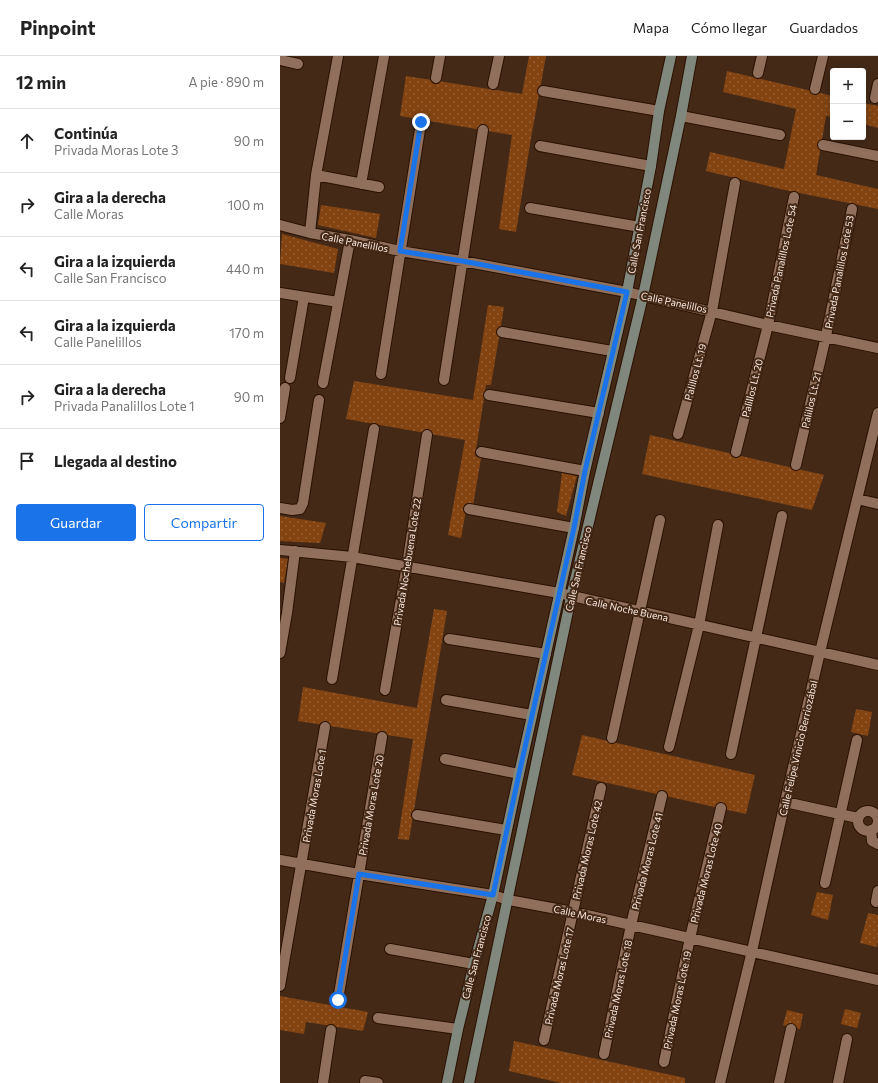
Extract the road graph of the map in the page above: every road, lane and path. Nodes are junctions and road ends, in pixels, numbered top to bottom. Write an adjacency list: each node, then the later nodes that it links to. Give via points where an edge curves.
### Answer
1 (338, 56): 27 (street)
2 (384, 56): 29 (street)
3 (440, 56): 12 (street)
4 (499, 56): 13 (street)
5 (671, 56): 18 (street, Calle San Francisco)
6 (692, 56): 19 (street, Calle San Francisco)
7 (762, 56): 11 (street)
8 (824, 56): 15 (street)
9 (280, 60): 10 (street)
10 (298, 64)
11 (758, 73)
12 (436, 78)
13 (493, 84)
14 (878, 84): 17 (street)
15 (816, 89)
16 (543, 90): 18 (street)
17 (875, 98)
18 (659, 110): 26 (street, Calle San Francisco)
19 (681, 116): 22 (street); 42 (street, Calle San Francisco)
20 (421, 122): 38 (street)
21 (483, 130): 39 (street)
22 (780, 135)
23 (823, 144): 25 (street)
24 (540, 146): 26 (street)
25 (878, 156)
26 (651, 166): 35 (street, Calle San Francisco)
27 (316, 175): 29 (street); 36 (street)
28 (735, 183): 45 (street, Palillos Lt. 19)
29 (361, 184): 30 (street)
30 (379, 186)
31 (794, 197): 46 (street, Privada Panalillos Lote 54)
32 (530, 208): 35 (street)
33 (852, 209): 48 (street, Privada Panalillos Lote 53)
34 (280, 225): 36 (street, Calle Panelillos)
35 (640, 228): 40 (street, Calle San Francisco)
36 (310, 233): 37 (street, Calle Panelillos)
37 (350, 240): 38 (street, Calle Panelillos); 44 (street)
38 (400, 251): 39 (street, Calle Panelillos); 51 (street)
39 (462, 261): 40 (street, Calle Panelillos); 53 (street)
40 (627, 292): 42 (street, Calle Panelillos); 50 (street, Calle San Francisco)
41 (280, 293): 43 (street)
42 (644, 296): 45 (street, Calle Panelillos); 81 (street, Calle San Francisco)
43 (304, 297): 44 (street); 52 (street)
44 (338, 302): 54 (street)
45 (712, 311): 46 (street, Calle Panelillos); 62 (street, Palillos Lt. 19)
46 (768, 325): 48 (street, Calle Panelillos); 65 (street, Palillos Lt. 20)
47 (502, 332): 50 (street)
48 (826, 336): 49 (street, Calle Panelillos); 66 (street, Palillos Lt. 21)
49 (878, 348)
50 (612, 352): 58 (street, Calle San Francisco)
51 (381, 374)
52 (290, 378)
53 (444, 380)
54 (323, 383)
55 (285, 388): 60 (street)
56 (489, 395): 58 (street)
57 (319, 400): 70 (street, via 303,503 300,509)
58 (599, 413): 67 (street, Calle San Francisco)
59 (878, 413): 68 (street, Calle Felipe Vinicio Berriozábal)
60 (280, 418)
61 (374, 429): 78 (street)
62 (678, 434)
63 (427, 435): 79 (street, Privada Nochebuena Lote 22)
64 (481, 452): 67 (street)
65 (736, 452)
66 (796, 465)
67 (585, 471): 75 (street, Calle San Francisco)
68 (857, 499): 69 (street); 87 (street, Calle Felipe Vinicio Berriozábal)
69 (878, 504)
70 (280, 508)
71 (469, 509): 75 (street)
72 (782, 516): 85 (street)
73 (660, 520): 83 (street)
74 (718, 525): 84 (street)
75 (574, 528): 80 (street, Calle San Francisco)
76 (280, 550): 77 (street, Calle Noche Buena)
77 (295, 551): 78 (street, Calle Noche Buena); 82 (street)
78 (352, 557): 79 (street, Calle Noche Buena); 91 (street)
79 (407, 565): 80 (street, Calle Noche Buena); 92 (street, Privada Nochebuena Lote 22)
80 (559, 593): 81 (street, Calle Noche Buena); 89 (street, Calle San Francisco)
81 (571, 597): 83 (street, Calle Noche Buena); 120 (street, Calle San Francisco)
82 (284, 612): 88 (street)
83 (640, 612): 84 (street, Calle Noche Buena); 97 (street)
84 (699, 625): 85 (street, Calle Noche Buena); 99 (street)
85 (757, 638): 87 (street, Calle Noche Buena); 100 (street)
86 (449, 639): 89 (street)
87 (820, 652): 90 (street, Calle Noche Buena); 105 (street, Calle Felipe Vinicio Berriozábal)
88 (280, 653)
89 (546, 654): 94 (street, Calle San Francisco)
90 (878, 665)
91 (332, 679)
92 (385, 690)
93 (446, 700): 94 (street)
94 (532, 715): 102 (street, Calle San Francisco)
95 (325, 727): 115 (street, Privada Moras Lote 1)
96 (382, 737): 116 (street, Privada Moras Lote 20)
97 (612, 738)
98 (857, 740): 108 (street)
99 (669, 747)
100 (731, 754)
101 (445, 759): 102 (street)
102 (519, 774): 111 (street, Calle San Francisco)
103 (602, 788): 122 (street, Privada Moras Lote 42)
104 (662, 796): 123 (street, Privada Moras Lote 41)
105 (785, 802): 108 (street); 126 (street, Calle Felipe Vinicio Berriozábal)
106 (721, 808): 124 (street, Privada Moras Lote 40)
107 (877, 812): 110 (street, via 866,811); 112 (street, via 878,822)
108 (841, 814): 110 (street); 117 (street)
109 (417, 815): 111 (street)
110 (858, 818): 112 (street, via 861,828)
111 (506, 830): 119 (street, Calle San Francisco)
112 (871, 830): 113 (street, via 872,841)
113 (878, 844)
114 (280, 860): 115 (street, Calle Moras)
115 (302, 864): 116 (street, Calle Moras); 129 (street, Privada Moras Lote 1)
116 (359, 874): 119 (street, Calle Moras); 130 (street, Privada Moras Lote 20)
117 (825, 883)
118 (878, 891): 121 (street)
119 (493, 895): 120 (street, Calle Moras); 127 (street, Calle San Francisco)
120 (508, 900): 122 (street, Calle Moras); 143 (street, Calle San Francisco)
121 (876, 902)
122 (573, 912): 123 (street, Calle Moras); 136 (street, Privada Moras Lote 17)
123 (631, 925): 124 (street, Calle Moras); 137 (street, Privada Moras Lote 18)
124 (690, 938): 126 (street, Calle Moras); 138 (street, Privada Moras Lote 19)
125 (390, 949): 127 (street)
126 (752, 951): 128 (street, Calle Moras); 144 (street, Calle Felipe Vinicio Berriozábal)
127 (474, 964): 132 (street, Calle San Francisco)
128 (878, 980)
129 (280, 986)
130 (338, 1000)
131 (378, 1018): 132 (street)
132 (458, 1029): 142 (street, Calle San Francisco)
133 (791, 1029): 145 (street)
134 (331, 1030): 140 (street)
135 (847, 1038): 146 (street)
136 (544, 1040)
137 (604, 1054)
138 (664, 1062)
139 (365, 1080): 141 (street)
140 (323, 1083)
141 (378, 1083)
142 (447, 1083)
143 (469, 1083)
144 (720, 1083)
145 (779, 1083)
146 (838, 1083)

